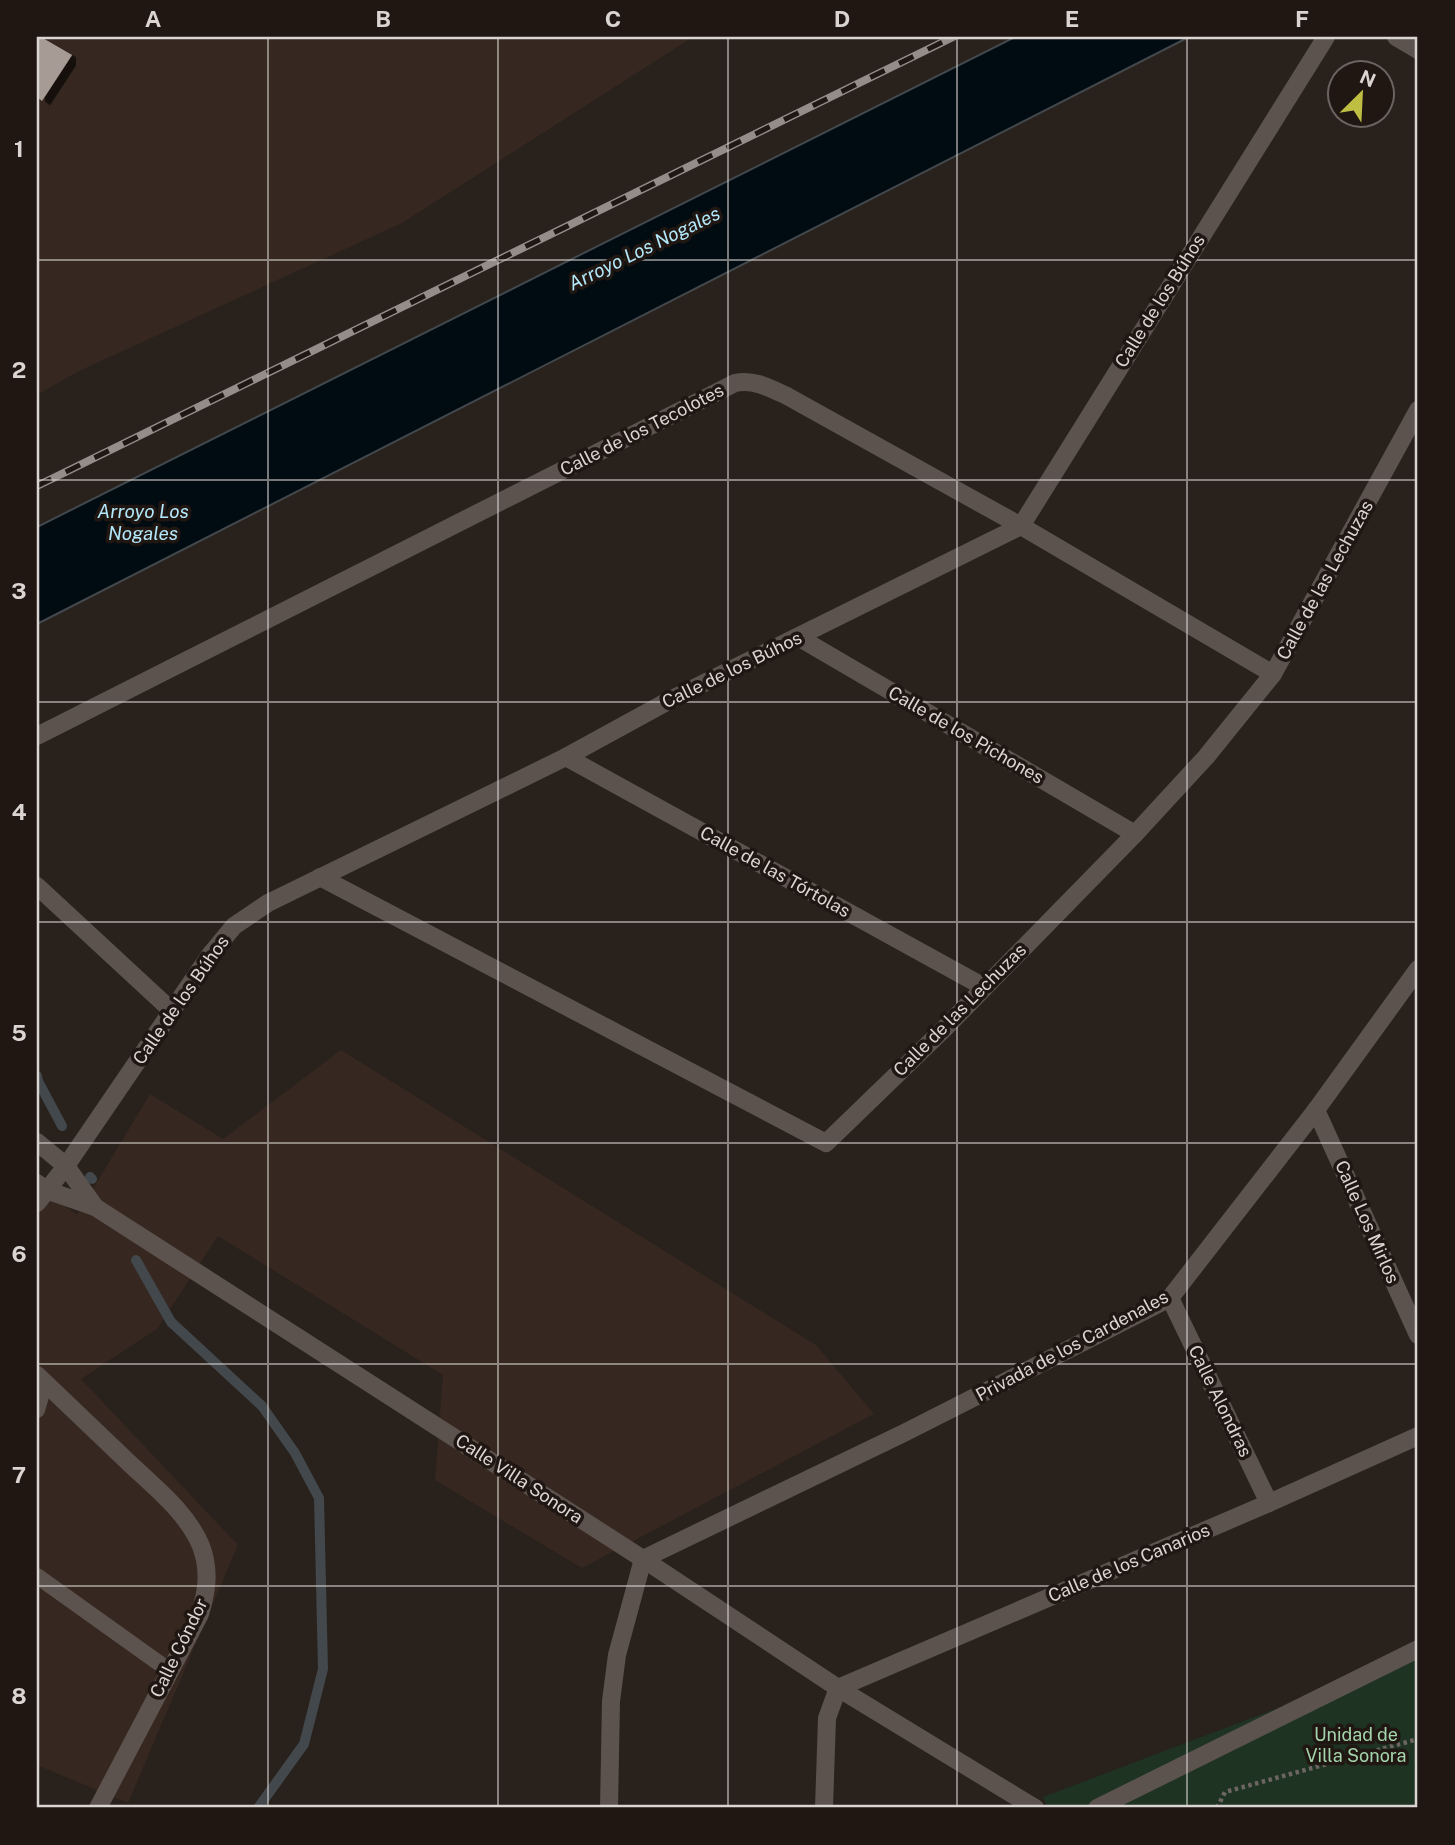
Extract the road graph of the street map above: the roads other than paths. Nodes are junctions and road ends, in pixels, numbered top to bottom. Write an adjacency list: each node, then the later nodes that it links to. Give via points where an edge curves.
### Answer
1 (1326, 37): 5 (street, Calle de los Búhos)
2 (1396, 37): 3 (street)
3 (1418, 50)
4 (1418, 410): 7 (street, Calle de las Lechuzas)
5 (1021, 526): 6 (street, Calle de los Búhos); 7 (street, Calle de los Tecolotes); 8 (street, Calle de los Tecolotes, via 781,393 747,381 735,383)
6 (798, 637): 9 (street, Calle de los Búhos); 10 (street, Calle de los Pichones)
7 (1272, 674): 10 (street, Calle de las Lechuzas, via 1206,757)
8 (37, 736)
9 (566, 757): 11 (street, Calle de los Búhos); 14 (street, Calle de las Tórtolas)
10 (1135, 834): 14 (street, Calle de las Lechuzas)
11 (320, 877): 14 (street, Calle de las Lechuzas, via 826,1143); 15 (street, Calle de los Búhos, via 234,926)
12 (37, 886): 15 (street)
13 (1418, 969): 16 (street, Privada de los Cardenales)
14 (984, 987)
15 (172, 1011): 18 (street, Calle de los Búhos)
16 (1316, 1110): 21 (street, Privada de los Cardenales); 22 (street, Calle Los Mirlos)
17 (37, 1142): 18 (street, Calle Villa Sonora)
18 (66, 1166): 19 (street, Calle de los Búhos); 20 (street, Calle Villa Sonora)
19 (40, 1192): 20 (street, Calle Villa Sonora)
20 (95, 1207): 27 (street, Calle Villa Sonora)
21 (1170, 1298): 26 (street, Calle Alondras); 27 (street, Privada de los Cardenales)
22 (1418, 1335)
23 (41, 1379): 24 (lane); 30 (street, Calle Cóndor, via 166,1498 201,1545 208,1588 200,1614)
24 (37, 1410)
25 (1418, 1436): 26 (street, Calle de los Canarios)
26 (1269, 1503): 31 (street, Calle de los Canarios)
27 (643, 1559): 31 (street, Calle Villa Sonora); 33 (street, via 611,1701)
28 (37, 1576): 30 (lane)
29 (1418, 1649): 36 (street)
30 (170, 1671): 32 (street, Calle Cóndor)
31 (838, 1688): 34 (street, via 827,1718); 35 (street, Calle Villa Sonora)
32 (98, 1808)
33 (608, 1808)
34 (824, 1808)
35 (1035, 1808)
36 (1097, 1808)

